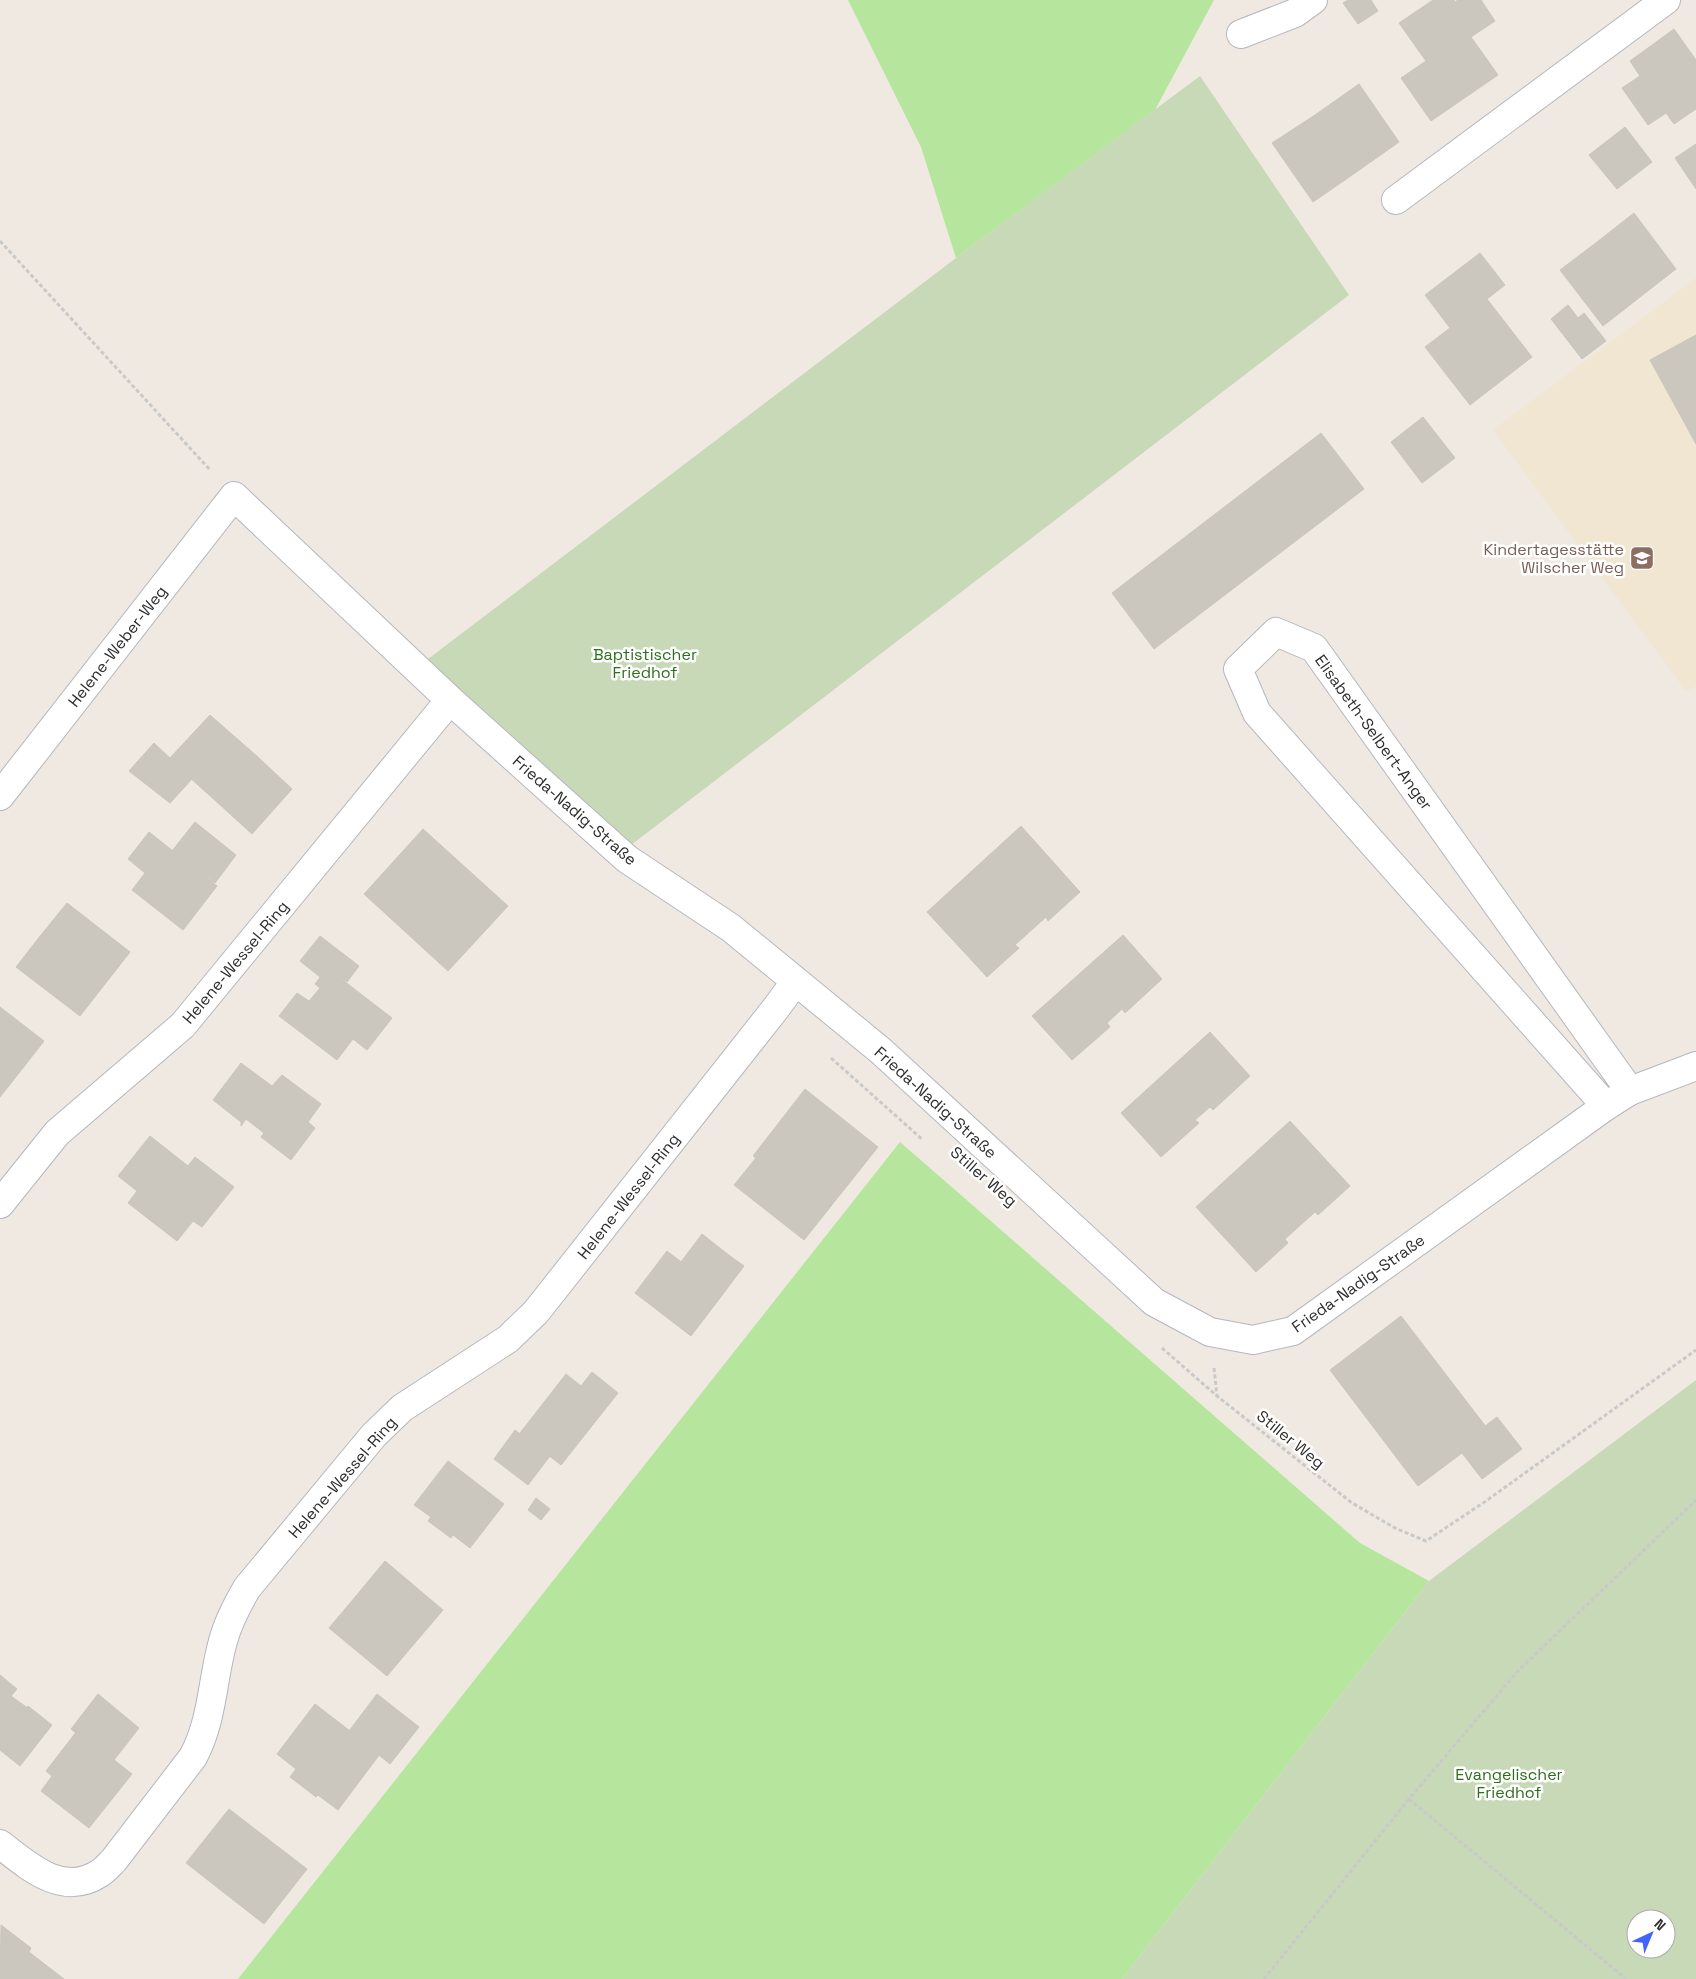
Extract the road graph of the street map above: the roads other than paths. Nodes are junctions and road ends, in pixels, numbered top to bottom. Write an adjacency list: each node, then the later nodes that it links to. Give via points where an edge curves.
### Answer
1 (1313, 0): 3 (street, via 1295,13)
2 (1666, 0): 4 (street)
3 (1241, 34)
4 (1396, 200)
5 (234, 496): 6 (street, Frieda-Nadig-Straße); 7 (street, Helene-Weber-Weg)
6 (450, 700): 8 (street, Frieda-Nadig-Straße, via 627,859 731,928); 12 (street, Helene-Wessel-Ring, via 183,1026 56,1133)
7 (0, 796)
8 (795, 982): 11 (street, Frieda-Nadig-Straße, via 881,1051 1154,1302 1210,1332 1253,1340 1292,1331); 13 (street, Helene-Wessel-Ring, via 536,1312 508,1339 402,1408 374,1435 247,1588 232,1614 223,1641 202,1740 193,1757 114,1860 100,1873 81,1882 62,1882 35,1871)
9 (1696, 1066): 10 (street, Frieda-Nadig-Straße)
10 (1630, 1091): 11 (street, Frieda-Nadig-Straße); 11 (street, Elisabeth-Selbert-Anger, via 1314,648 1276,632 1238,668 1257,713)
11 (1606, 1106)
12 (0, 1204)
13 (0, 1844)

